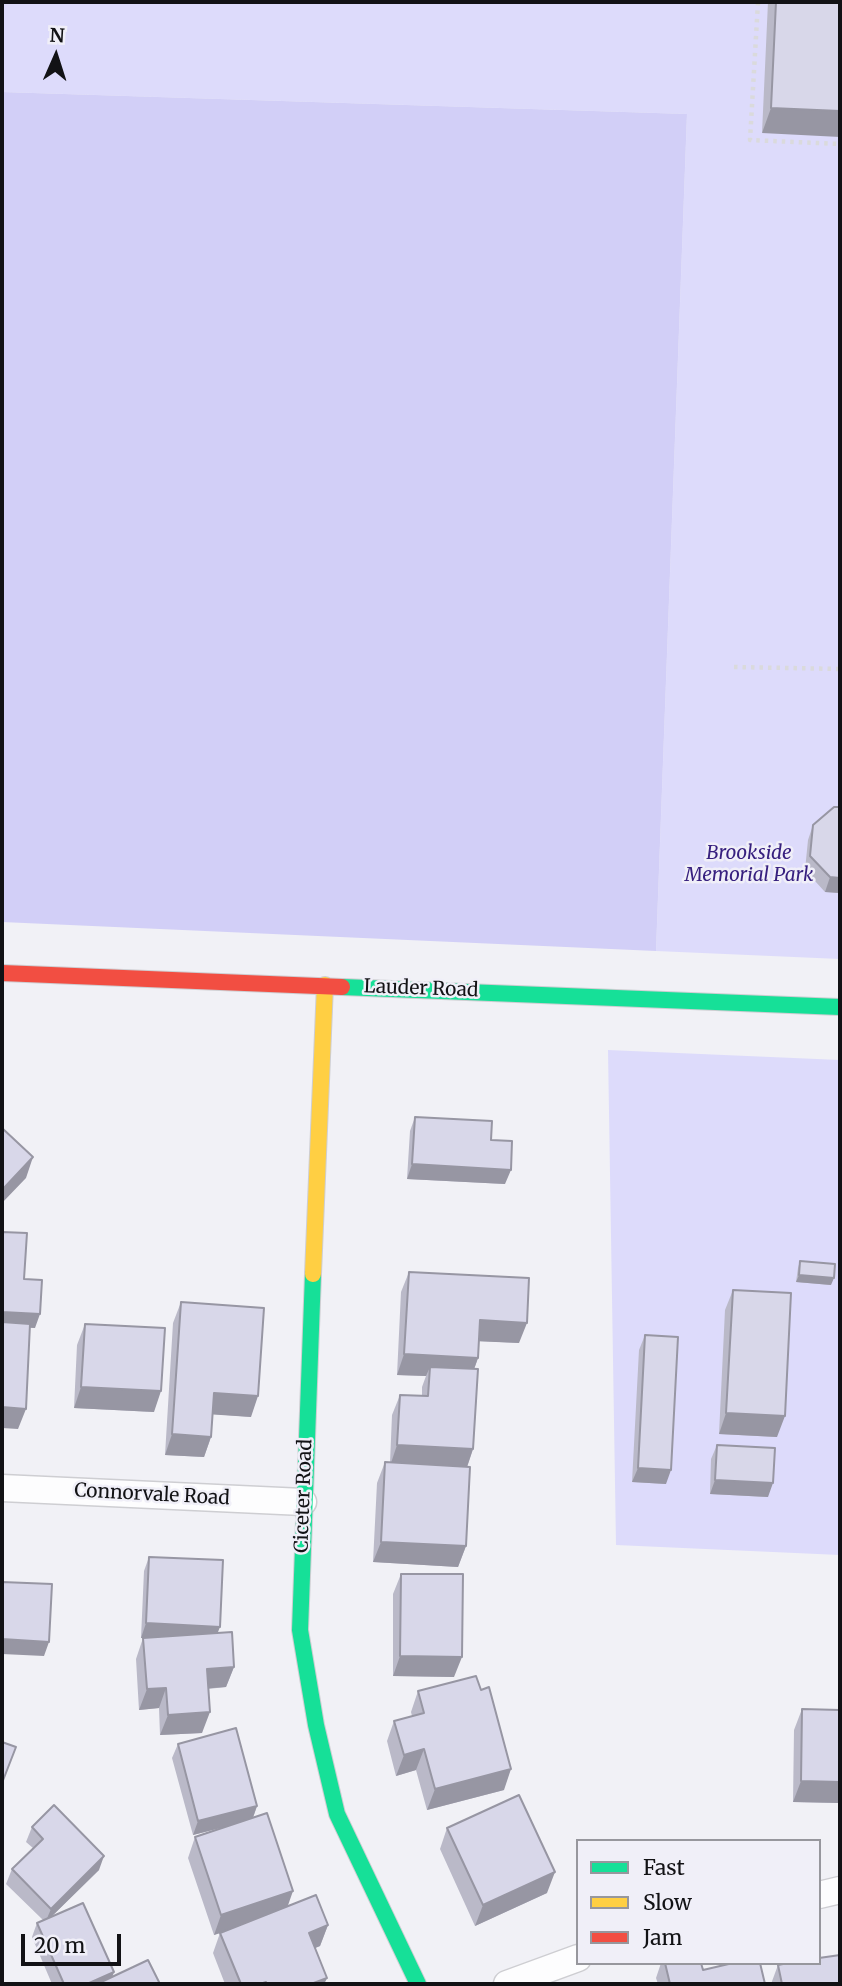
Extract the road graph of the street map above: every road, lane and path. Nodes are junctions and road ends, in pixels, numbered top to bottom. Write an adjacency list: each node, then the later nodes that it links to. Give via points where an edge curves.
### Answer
1 (758, 2): 2 (path, via 750,140)
2 (840, 144)
3 (734, 667): 4 (path)
4 (840, 669)
5 (2, 973): 6 (street, Lauder Road)
6 (325, 985): 7 (street, Lauder Road); 9 (street, Ciceter Road)
7 (840, 1007)
8 (2, 1488): 9 (street, Connorvale Road)
9 (303, 1502): 13 (street, Ciceter Road, via 300,1630 337,1814)
10 (840, 1890): 11 (street)
11 (821, 1895)
12 (576, 1959): 14 (street)
13 (418, 1984)
14 (507, 1984)

